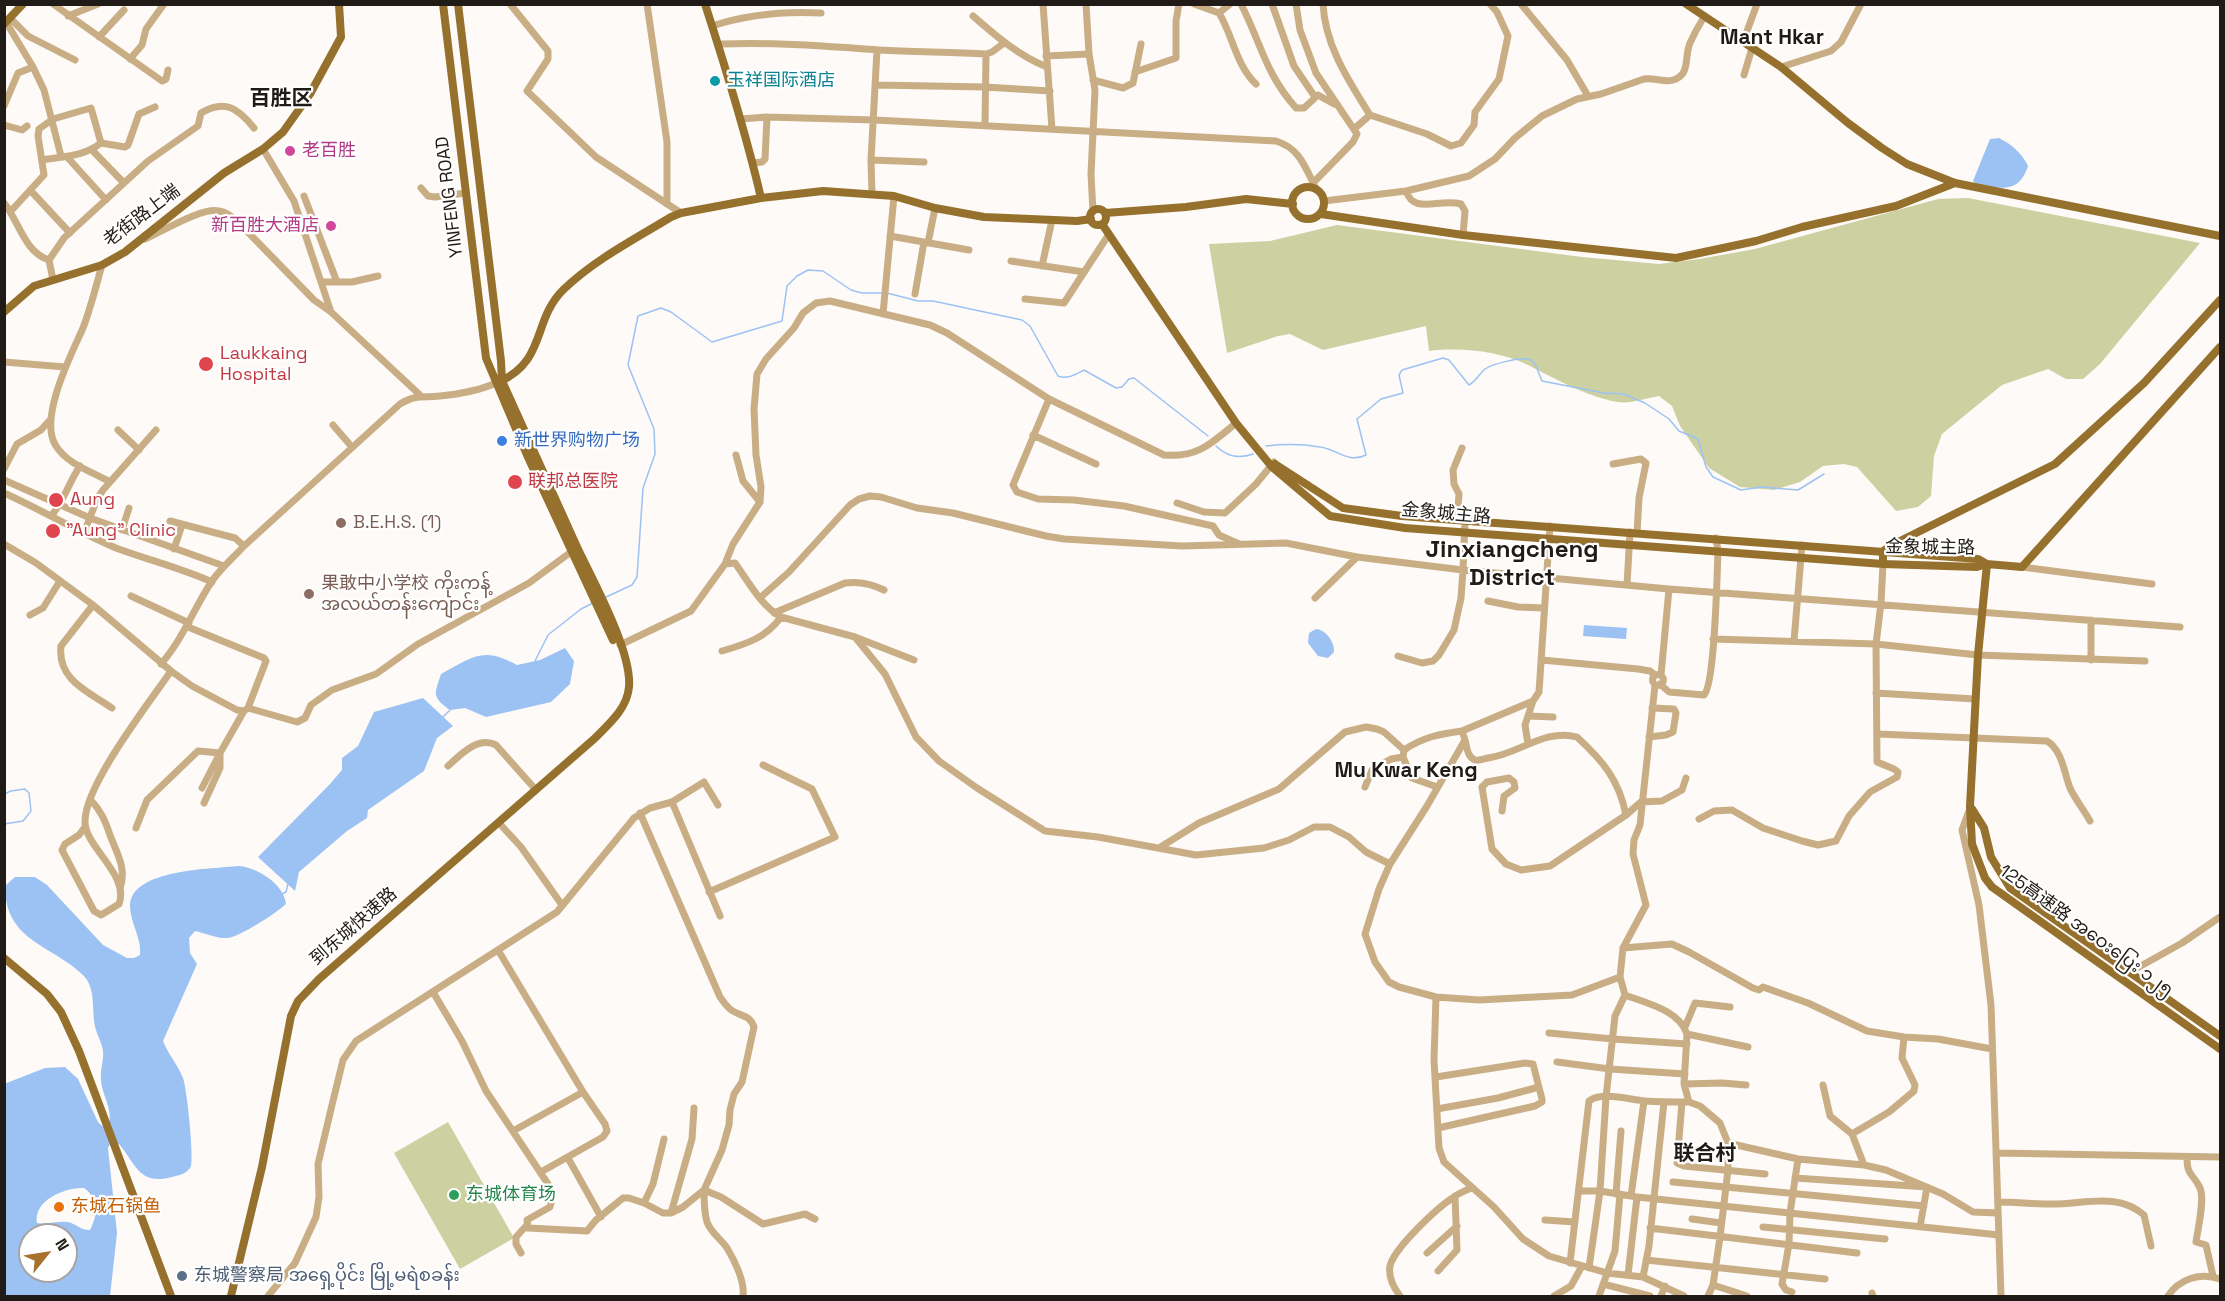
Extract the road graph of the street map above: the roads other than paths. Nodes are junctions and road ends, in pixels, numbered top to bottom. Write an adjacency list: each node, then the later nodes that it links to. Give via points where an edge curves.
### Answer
1 (23, 4): 32 (main road)
2 (53, 4): 29 (street)
3 (98, 4): 29 (street)
4 (164, 4): 44 (street)
5 (339, 4): 75 (main road, 老街路上端, via 342,34 327,67 296,117)
6 (443, 4): 88 (main road, YINFENG ROAD)
7 (458, 4): 132 (main road, YINFENG ROAD, via 501,361)
8 (510, 4): 96 (street, via 548,51 548,59 527,91 596,157)
9 (647, 4): 96 (street, via 668,142)
10 (705, 4): 33 (main road)
11 (710, 4): 33 (main road)
12 (1043, 4): 43 (street)
13 (1086, 4): 42 (street)
14 (1179, 4): 50 (street, via 1176,58)
15 (1194, 4): 28 (street)
16 (1230, 4): 28 (street)
17 (1241, 4): 58 (street, via 1265,63 1287,98 1299,109)
18 (1272, 4): 58 (street, via 1294,66)
19 (1296, 4): 59 (street, via 1308,56)
20 (1323, 4): 62 (street, via 1324,25 1332,47)
21 (1490, 4): 62 (street, via 1508,36 1499,79 1475,112 1474,125 1461,143 1451,146)
22 (1521, 4): 57 (street, via 1567,60)
23 (1686, 4): 31 (main road)
24 (1757, 4): 35 (street)
25 (1861, 4): 48 (street, via 1841,42 1831,51)
26 (124, 10): 34 (street)
27 (821, 13): 33 (street, via 758,14)
28 (1219, 13): 53 (street, via 1243,68)
29 (68, 16): 34 (street)
30 (973, 16): 36 (street)
31 (1704, 17): 35 (main road); 57 (street, via 1690,42 1686,68 1675,80 1651,78)
32 (7, 21): 45 (street); 46 (street)
33 (714, 26): 37 (main road); 66 (main road)
34 (99, 37): 44 (street)
35 (1743, 42): 39 (main road)
36 (1004, 43): 41 (street); 47 (street)
37 (721, 44): 40 (street); 66 (main road)
38 (1141, 44): 50 (street)
39 (1752, 48): 48 (main road); 51 (street)
40 (877, 50): 41 (street); 54 (street)
41 (986, 54): 55 (street)
42 (1089, 54): 43 (street); 52 (street)
43 (1046, 56): 47 (street)
44 (130, 59): 49 (street, via 162,81)
45 (75, 60)
46 (33, 67): 60 (street, via 18,73); 64 (street)
47 (1047, 67): 56 (street)
48 (1781, 67): 83 (main road, via 1882,148 1907,164)
49 (168, 70)
50 (1135, 72): 52 (street, via 1132,83 1123,88)
51 (1744, 75)
52 (1093, 80): 73 (street)
53 (1256, 84)
54 (876, 85): 55 (street); 65 (street)
55 (985, 87): 56 (street); 68 (street)
56 (1050, 91): 71 (street)
57 (1588, 96): 87 (street, via 1536,120 1495,159 1470,176)
58 (1315, 97): 59 (street)
59 (1336, 105): 72 (street)
60 (4, 106)
61 (155, 107): 74 (street, via 139,114 125,147)
62 (1370, 115): 72 (street)
63 (766, 117): 65 (street); 66 (street); 81 (street, via 765,159)
64 (53, 119): 74 (street, via 91,108); 77 (street); 78 (street, via 38,132)
65 (875, 120): 68 (street); 79 (street)
66 (743, 122): 81 (main road)
67 (4, 125): 69 (street, via 22,130)
68 (985, 125): 71 (street)
69 (27, 126)
70 (254, 128): 82 (street, via 229,106 213,107 201,113 198,126 148,160)
71 (1052, 129): 73 (street)
72 (1354, 129): 84 (street, via 1357,134 1353,142)
73 (1093, 130): 84 (street, via 1276,141 1298,154); 103 (street)
74 (101, 142): 76 (street)
75 (263, 149): 93 (street); 111 (main road, 老街路上端, via 224,173)
76 (92, 150): 77 (street); 82 (street)
77 (65, 157): 78 (street); 92 (street)
78 (42, 160): 86 (street, via 44,175)
79 (871, 160): 80 (street); 89 (street)
80 (924, 162)
81 (753, 163): 91 (main road)
82 (123, 183): 92 (street)
83 (1955, 183): 108 (main road, via 1896,206 1676,258); 110 (main road)
84 (1315, 186): 94 (main road); 97 (main road, via 1299,190)
85 (421, 188): 88 (street, via 435,197)
86 (31, 190): 99 (street); 106 (street)
87 (1406, 191): 94 (street); 108 (street, via 1417,204 1461,204 1465,212)
88 (466, 194): 132 (main road, YINFENG ROAD, via 486,358)
89 (872, 194): 90 (main road); 91 (main road, via 822,191)
90 (894, 196): 98 (main road); 109 (street)
91 (761, 198): 100 (main road)
92 (106, 200): 106 (street)
93 (294, 201): 121 (street); 122 (street, via 307,195)
94 (1324, 201): 102 (main road)
95 (4, 203): 99 (street)
96 (668, 204): 100 (street)
97 (1293, 204): 101 (main road, via 1246,200); 102 (main road, via 1302,218 1312,219)
98 (936, 208): 104 (main road, via 984,217); 112 (street)
99 (11, 211): 114 (street, via 26,241)
100 (681, 213): 132 (main road, via 612,253 564,289 547,314 530,358)
101 (1105, 213): 103 (main road, via 1098,210); 105 (main road)
102 (1321, 214): 108 (main road)
103 (1092, 216): 104 (main road); 105 (main road, via 1096,225)
104 (1052, 220): 117 (street)
105 (1102, 224): 107 (main road, 金象城主路)
106 (70, 233): 114 (street)
107 (1109, 234): 118 (street); 136 (main road, 金象城主路)
108 (1463, 235)
109 (890, 236): 112 (street); 128 (street)
110 (2220, 236)
111 (137, 242): 116 (main road, 老街路上端); 127 (street, via 195,214 221,211 239,223 314,300)
112 (926, 243): 113 (street); 123 (street)
113 (969, 250)
114 (49, 260): 120 (street)
115 (1011, 261): 117 (street)
116 (102, 265): 120 (main road, 老街路上端); 131 (street, via 88,314)
117 (1042, 266): 118 (street)
118 (1084, 272): 124 (street, via 1064,303)
119 (378, 276): 122 (street)
120 (53, 280): 126 (main road, 老街路上端, via 34,286)
121 (321, 282): 122 (street); 127 (street)
122 (337, 282)
123 (915, 294)
124 (1025, 299)
125 (2220, 300): 179 (main road, via 2144,383 2055,464)
126 (5, 308)
127 (331, 312): 133 (street)
128 (883, 314): 134 (street, via 947,333); 153 (street, via 830,301 816,303 803,313 761,366 755,382 754,409)
129 (2220, 347): 186 (main road)
130 (4, 362): 131 (street)
131 (66, 367): 135 (street)
132 (499, 382): 133 (street, via 460,393); 177 (main road)
133 (420, 395): 141 (street, via 400,404)
134 (1048, 399): 136 (street, via 1164,455 1198,452); 140 (street)
135 (50, 421): 148 (street, via 56,447); 149 (street, via 17,444)
136 (1236, 423): 147 (main road, 金象城主路)
137 (333, 425): 141 (street)
138 (118, 430): 143 (street)
139 (156, 430): 143 (street)
140 (1034, 435): 145 (street); 173 (street, via 1013,485 1017,492 1038,499 1151,511 1213,526 1219,535)
141 (352, 447): 175 (street)
142 (1462, 448): 160 (street, via 1454,470)
143 (139, 450): 151 (street)
144 (736, 455): 153 (street, via 742,481)
145 (1096, 464)
146 (1613, 464): 166 (street, via 1641,459 1646,463)
147 (1273, 465): 154 (street, via 1225,513 1203,513); 157 (main road, 金象城主路, via 1343,508); 163 (main road, 金象城主路, via 1330,516)
148 (80, 466): 151 (street); 155 (street)
149 (4, 469)
150 (4, 480): 155 (street)
151 (110, 482): 159 (street, via 97,499)
152 (4, 493): 158 (street)
153 (760, 502): 182 (street, via 733,543)
154 (1177, 503)
155 (59, 506): 158 (street); 159 (street)
156 (129, 508): 165 (street)
157 (1386, 514): 160 (main road, 金象城主路); 163 (main road)
158 (52, 515): 167 (street)
159 (90, 518): 165 (street); 167 (street)
160 (1461, 520): 164 (main road, 金象城主路); 168 (street)
161 (170, 521): 162 (street)
162 (182, 525): 175 (street, via 225,534); 176 (street)
163 (1386, 525): 168 (main road, 金象城主路)
164 (1550, 526): 166 (main road, 金象城主路); 169 (street)
165 (122, 530): 176 (street)
166 (1633, 532): 170 (main road, 金象城主路); 172 (street)
167 (84, 533): 190 (street)
168 (1465, 534): 169 (main road, 金象城主路); 187 (street)
169 (1550, 538): 172 (main road, 金象城主路); 188 (street)
170 (1716, 538): 174 (main road, 金象城主路); 178 (street)
171 (4, 544): 189 (street)
172 (1630, 544): 178 (main road, 金象城主路); 192 (street)
173 (1242, 545): 180 (street, via 1286,543); 197 (street, via 1173,546 1064,539 870,496 850,505)
174 (1802, 545): 179 (main road, 金象城主路); 181 (street)
175 (244, 546): 185 (street)
176 (174, 549): 185 (street)
177 (575, 550): 203 (main road); 233 (street, via 530,583 418,644 376,674 332,690 311,705 305,718 297,722)
178 (1718, 550): 181 (main road, 金象城主路); 195 (street)
179 (1883, 551): 183 (main road); 184 (main road, 金象城主路, via 1978,559)
180 (1357, 557): 187 (street); 198 (street)
181 (1800, 557): 183 (main road, 金象城主路); 199 (street)
182 (725, 564): 197 (street, via 735,562); 215 (street, via 691,611)
183 (1883, 564): 184 (main road, 金象城主路); 201 (street)
184 (1987, 564): 186 (main road); 205 (main road)
185 (224, 566): 190 (street)
186 (2022, 567): 191 (street)
187 (1463, 570): 188 (street); 218 (street, via 1454,630 1439,655 1422,663)
188 (1548, 578): 192 (street); 204 (street)
189 (60, 581): 202 (street); 206 (street, via 43,608)
190 (212, 582): 209 (street)
191 (2152, 584)
192 (1627, 585): 193 (street)
193 (1669, 589): 195 (street); 226 (street)
194 (884, 590): 207 (street, via 845,583)
195 (1716, 592): 199 (street); 212 (street)
196 (131, 596): 209 (street)
197 (761, 597): 207 (street)
198 (1315, 597)
199 (1797, 597): 201 (street); 213 (street)
200 (1488, 601): 204 (street)
201 (1881, 603): 205 (street); 214 (street)
202 (93, 605): 224 (street); 231 (street, via 61,646 60,654 70,680)
203 (602, 606): 215 (main road, 到东城快速路); 223 (main road, 到东城快速路)
204 (1544, 608): 220 (street)
205 (1982, 613): 208 (street); 217 (main road)
206 (30, 615)
207 (778, 615): 211 (street); 216 (street, via 773,628 753,641)
208 (2091, 620): 210 (street); 221 (street)
209 (189, 625): 224 (street); 233 (street, via 264,658)
210 (2180, 627)
211 (855, 637): 219 (street); 265 (street, via 885,674 916,737 939,761 976,788 1045,831)
212 (1713, 639): 213 (street); 227 (street, via 1706,694 1669,692)
213 (1794, 641): 214 (street)
214 (1876, 644): 217 (street); 228 (street)
215 (620, 645): 223 (main road, 到东城快速路)
216 (722, 651)
217 (1978, 655): 221 (street); 229 (main road)
218 (1398, 656)
219 (914, 660)
220 (1542, 660): 226 (street, via 1650,670); 230 (street, via 1539,692)
221 (2091, 660): 222 (street)
222 (2145, 661)
223 (625, 662): 250 (main road, 到东城快速路, via 629,679 622,708 594,739)
224 (161, 664): 225 (street)
225 (171, 671): 233 (street, via 237,710); 251 (street, via 123,741)
226 (1658, 675): 227 (street, via 1663,680)
227 (1658, 685): 232 (street)
228 (1876, 693): 229 (street); 237 (street)
229 (1976, 699): 238 (main road)
230 (1533, 701): 234 (street); 236 (street)
231 (112, 708)
232 (1652, 708): 239 (street); 239 (street, via 1674,709 1674,728 1670,734)
233 (246, 710): 242 (street)
234 (1529, 716): 235 (street); 241 (street, via 1525,725)
235 (1553, 717)
236 (1462, 731): 240 (street); 243 (street, via 1435,734)
237 (1877, 734): 238 (street); 260 (street, via 1877,762 1894,768 1898,777 1870,792 1849,816 1836,841 1818,845 1802,841 1751,823 1732,810 1714,811)
238 (1973, 736): 256 (main road); 261 (street, via 2047,741 2054,745 2071,790)
239 (1649, 737): 253 (street)
240 (1465, 740): 241 (street, via 1468,754 1477,761 1498,758); 248 (street)
241 (1528, 744): 259 (street, via 1552,736 1577,737 1599,758 1617,784)
242 (220, 753): 249 (street); 254 (street, via 220,768); 264 (street, via 198,751 187,759 147,800)
243 (1403, 753): 247 (street, via 1372,770); 248 (street, via 1412,778); 265 (street, via 1377,729 1345,732 1278,789 1199,823)
244 (763, 765): 270 (street, via 812,789 836,837)
245 (448, 766): 250 (street, via 469,748 490,742)
246 (1686, 778): 253 (street, via 1682,790 1669,798)
247 (1365, 787)
248 (1437, 787): 266 (street)
249 (202, 788)
250 (536, 790): 262 (main road, 到东城快速路)
251 (90, 799): 263 (street); 269 (street, via 103,815 119,854 123,868)
252 (672, 802): 255 (street, via 704,782); 258 (street); 270 (street)
253 (1641, 802): 259 (street); 274 (street, via 1633,854 1646,905)
254 (204, 803)
255 (718, 805)
256 (1971, 806): 267 (main road, 125高速路 အဝေးပြေး ၁၂၅, via 1984,828); 268 (main road, 125高速路 အဝေးပြေး ၁၂၅, via 1972,844); 293 (street, via 1962,830 1979,905)
257 (1502, 812): 259 (street, via 1504,796 1515,788 1509,778 1487,782 1482,787 1492,849 1506,864 1521,870 1550,866)
258 (640, 813): 271 (street); 329 (street, via 720,997 731,1011 752,1020 754,1027 722,1150)
259 (1626, 815)
260 (1699, 819)
261 (2090, 821)
262 (500, 823): 271 (street); 380 (main road, 到东城快速路, via 298,1001 291,1016 262,1167)
263 (85, 827): 269 (street); 269 (street, via 62,850 94,911 101,915 119,904)
264 (136, 828)
265 (1159, 848): 266 (street, via 1196,855 1230,853 1264,848 1314,827 1330,827)
266 (1390, 864): 283 (street, via 1365,934 1369,949 1389,982)
267 (1997, 870): 268 (main road); 277 (main road, 125高速路 အဝေးပြေး ၁၂၅, via 2010,888)
268 (1985, 878): 280 (main road, 125高速路 အဝေးပြေး ၁၂၅, via 1992,887)
269 (120, 891)
270 (709, 892): 272 (street)
271 (562, 905): 275 (street)
272 (720, 916)
273 (2220, 917): 277 (street)
274 (1623, 948): 278 (street); 288 (street, via 1672,944 1756,989 1763,987 1808,1003 1867,1031)
275 (498, 950): 281 (street); 302 (street)
276 (4, 958): 379 (main road, via 47,994 61,1012)
277 (2130, 972): 279 (main road, 125高速路 အဝေးပြေး ၁၂၅)
278 (1620, 977): 282 (street); 283 (street, via 1572,995 1479,1000)
279 (2143, 982): 280 (main road); 287 (main road, 125高速路 အဝေးပြေး ၁၂၅)
280 (2138, 990): 292 (main road, 125高速路 အဝေးပြေး ၁၂၅)
281 (433, 992): 310 (street, via 486,1091); 381 (street, via 356,1041 343,1060 318,1164 315,1217 295,1263)
282 (1625, 995): 285 (street, via 1664,1010); 289 (street, via 1615,1016)
283 (1436, 997): 297 (street)
284 (1730, 1007): 285 (street, via 1695,1003)
285 (1686, 1030): 290 (street); 291 (street)
286 (1549, 1033): 289 (street)
287 (2220, 1036)
288 (1904, 1037): 293 (street); 312 (street, via 1902,1058 1914,1091 1889,1112)
289 (1613, 1040): 290 (street); 295 (street)
290 (1687, 1044): 296 (street)
291 (1748, 1047)
292 (2220, 1048)
293 (1992, 1049): 315 (street)
294 (1557, 1062): 295 (street)
295 (1610, 1069): 296 (street); 303 (street)
296 (1685, 1074): 298 (street)
297 (1436, 1077): 301 (street, via 1525,1063 1533,1064); 308 (street)
298 (1684, 1084): 299 (street); 306 (street)
299 (1746, 1085)
300 (1823, 1085): 312 (street, via 1830,1116)
301 (1539, 1087): 308 (street); 309 (street, via 1542,1102 1535,1106)
302 (583, 1092): 310 (street); 317 (street, via 607,1131)
303 (1606, 1097): 304 (street); 330 (street, via 1589,1101); 331 (street)
304 (1644, 1101): 305 (street); 335 (street)
305 (1664, 1102): 306 (street); 336 (street)
306 (1685, 1102): 314 (street, via 1700,1107 1720,1122); 321 (street, via 1677,1163)
307 (694, 1108): 341 (street, via 692,1138)
308 (1437, 1109): 309 (street)
309 (1438, 1128): 328 (street, via 1443,1162)
310 (513, 1131): 322 (street)
311 (1621, 1131): 332 (street)
312 (1852, 1134): 320 (street)
313 (664, 1139): 338 (street)
314 (1728, 1143): 319 (street); 321 (street)
315 (1996, 1153): 318 (street); 337 (street)
316 (2220, 1157): 318 (street)
317 (568, 1158): 322 (street); 344 (street)
318 (2187, 1158): 373 (street, via 2187,1170 2200,1189 2196,1242 2206,1245)
319 (1798, 1159): 320 (street); 324 (street)
320 (1864, 1165): 327 (street)
321 (1728, 1170): 323 (street); 326 (street)
322 (541, 1172): 350 (street, via 552,1199 550,1207 527,1220)
323 (1765, 1174)
324 (1795, 1178): 327 (street); 333 (street)
325 (1672, 1182): 326 (street)
326 (1725, 1186): 333 (street); 339 (street)
327 (1927, 1187): 340 (street); 343 (street, via 1973,1212)
328 (1471, 1188): 334 (street); 365 (street, via 1523,1239 1549,1256)
329 (704, 1190): 341 (street); 345 (street, via 763,1224 805,1214); 382 (street, via 707,1221 735,1265)
330 (1579, 1191): 331 (street); 348 (street)
331 (1600, 1191): 332 (street); 367 (street)
332 (1618, 1194): 335 (street); 369 (street, via 1615,1251)
333 (1793, 1194): 340 (street); 342 (street)
334 (1455, 1196): 351 (street); 383 (street, via 1405,1242 1390,1264)
335 (1634, 1197): 336 (street); 371 (street)
336 (1653, 1199): 339 (street); 354 (street)
337 (1998, 1202): 343 (street); 360 (street, via 2129,1204 2144,1215)
338 (644, 1203): 341 (street, via 663,1214); 344 (street, via 623,1198)
339 (1723, 1205): 342 (street); 349 (street)
340 (1924, 1206): 353 (street)
341 (671, 1213)
342 (1790, 1213): 353 (street); 355 (street)
343 (1998, 1213): 356 (street)
344 (601, 1217): 350 (street, via 587,1231)
345 (815, 1219)
346 (1692, 1219): 349 (street)
347 (1545, 1220): 348 (street)
348 (1575, 1222): 365 (street)
349 (1721, 1223): 357 (street)
350 (526, 1226): 361 (street, via 516,1237)
351 (1457, 1226): 362 (street); 368 (street, via 1457,1250)
352 (1763, 1227): 355 (street)
353 (1920, 1227): 356 (street)
354 (1650, 1228): 357 (street); 364 (street)
355 (1790, 1229): 358 (street); 359 (street)
356 (1999, 1235): 391 (street)
357 (1720, 1237): 359 (street); 366 (street)
358 (1885, 1239)
359 (1790, 1244): 363 (street); 370 (street)
360 (2151, 1246)
361 (521, 1253)
362 (1426, 1253)
363 (1857, 1253)
364 (1646, 1260): 366 (street); 372 (street)
365 (1570, 1263): 367 (street)
366 (1716, 1266): 370 (street); 376 (street)
367 (1585, 1267): 369 (street); 384 (street, via 1571,1286)
368 (1438, 1271)
369 (1607, 1272): 371 (street); 375 (street)
370 (1784, 1273): 374 (street); 378 (street, via 1783,1287)
371 (1628, 1275): 372 (street)
372 (1643, 1278): 377 (street)
373 (2217, 1278): 392 (street, via 2190,1278 2174,1287)
374 (1825, 1279)
375 (1603, 1284): 385 (street); 386 (street)
376 (1713, 1285): 389 (street); 390 (street)
377 (1665, 1286): 387 (street); 388 (street)
378 (1792, 1292)
379 (171, 1296)
380 (231, 1296)
381 (268, 1296)
382 (743, 1296)
383 (1400, 1296)
384 (1554, 1296)
385 (1599, 1296)
386 (1650, 1296)
387 (1661, 1296)
388 (1684, 1296)
389 (1708, 1296)
390 (1747, 1296)
391 (2001, 1296)
392 (2168, 1296)

